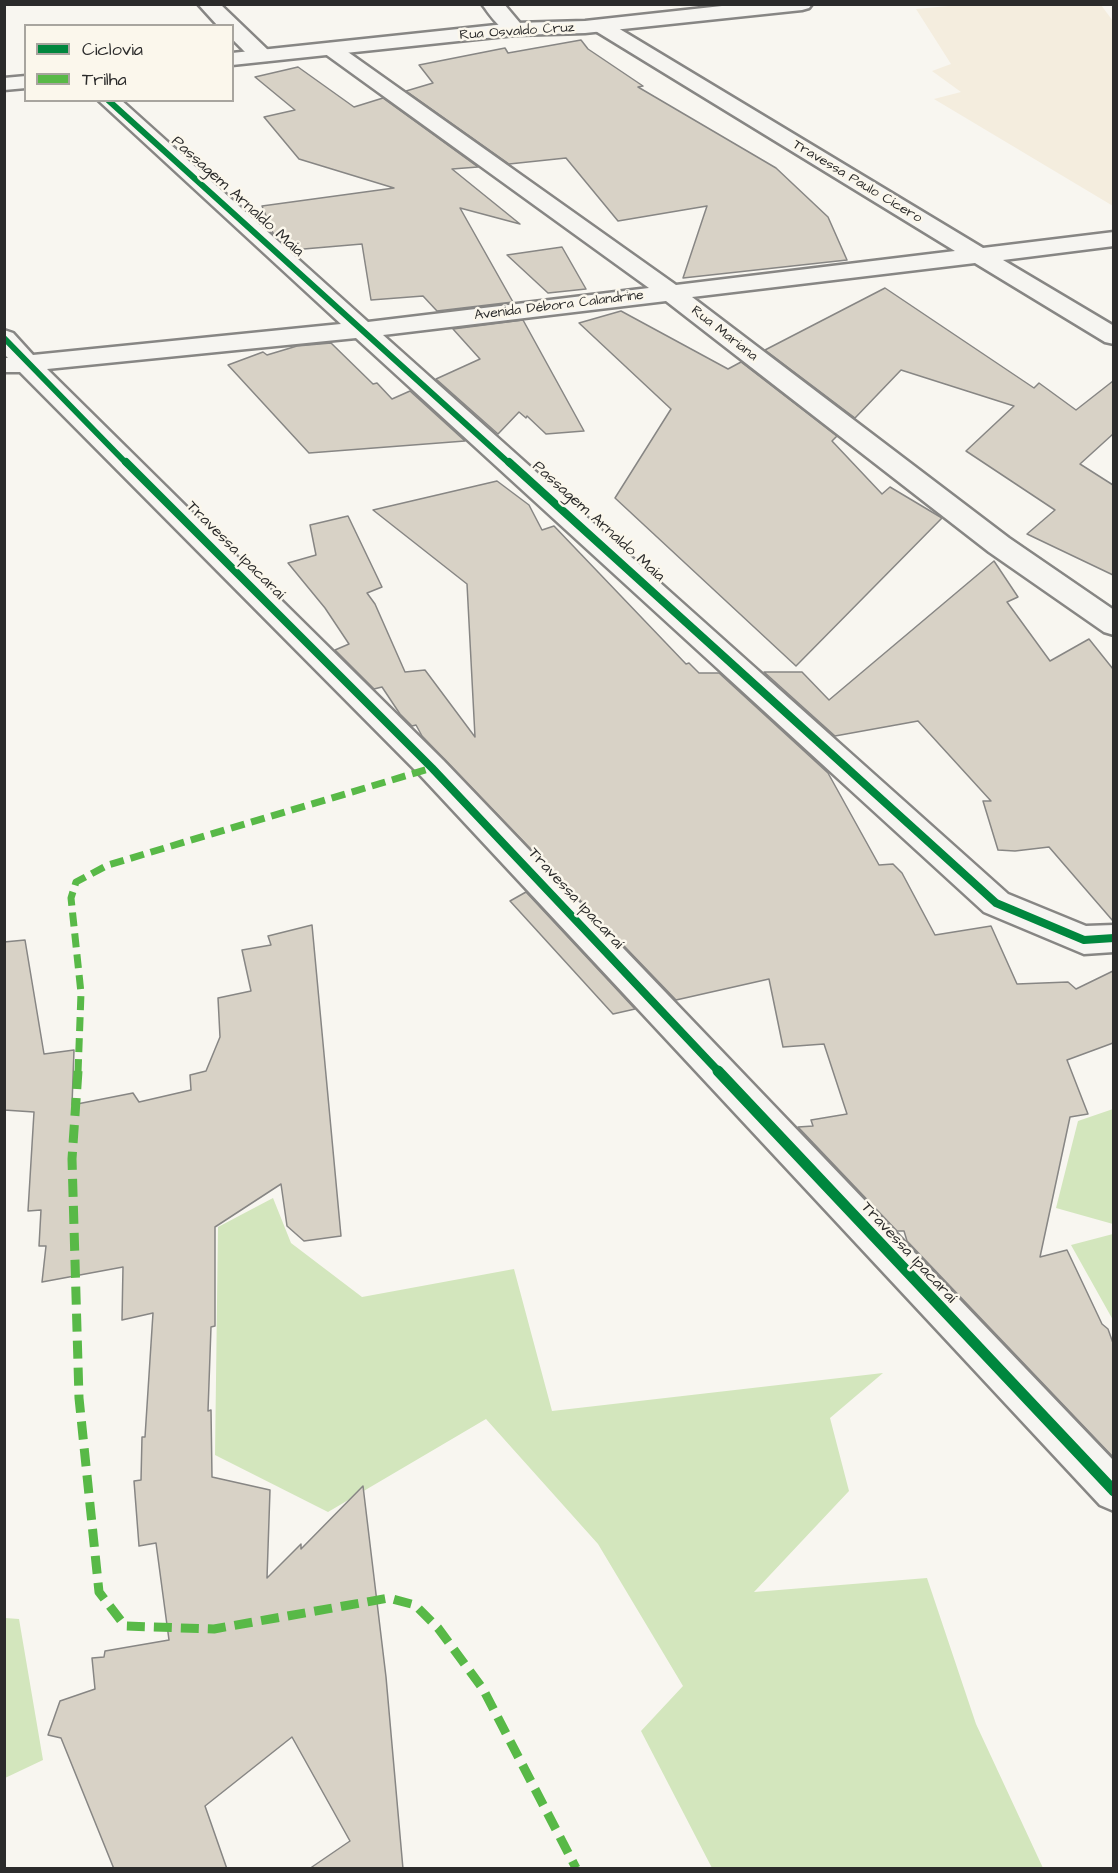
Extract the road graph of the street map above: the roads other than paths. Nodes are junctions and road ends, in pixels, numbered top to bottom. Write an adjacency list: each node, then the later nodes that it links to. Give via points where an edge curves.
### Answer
1 (208, 4): 4 (street)
2 (492, 4): 6 (street)
3 (789, 5): 5 (street, Rua Osvaldo Cruz)
4 (228, 24)
5 (601, 26): 6 (street, Rua Osvaldo Cruz); 15 (street, Travessa Paulo Cícero)
6 (515, 29): 8 (street, Rua Osvaldo Cruz)
7 (234, 30): 9 (street)
8 (331, 49): 9 (street, Rua Osvaldo Cruz); 16 (street, Rua Mariana)
9 (263, 56): 10 (street, Rua Osvaldo Cruz)
10 (234, 59)
11 (24, 82): 12 (street)
12 (4, 84)
13 (110, 102): 17 (street, Passagem Arnaldo Maia)
14 (1113, 239): 15 (street, Avenida Débora Calandrine)
15 (978, 256): 16 (street, Avenida Débora Calandrine); 18 (street, Travessa Paulo Cícero)
16 (670, 292): 17 (street, Avenida Débora Calandrine); 21 (street, Rua Mariana, via 999,545)
17 (362, 330): 20 (street, Avenida Débora Calandrine); 22 (street, Passagem Arnaldo Maia, via 996,903)
18 (1113, 337)
19 (4, 338): 20 (street, Travessa Ipacaraí)
20 (15, 364): 23 (street, Travessa Ipacaraí, via 432,768)
21 (1113, 625)
22 (1099, 939)
23 (1113, 1491)

